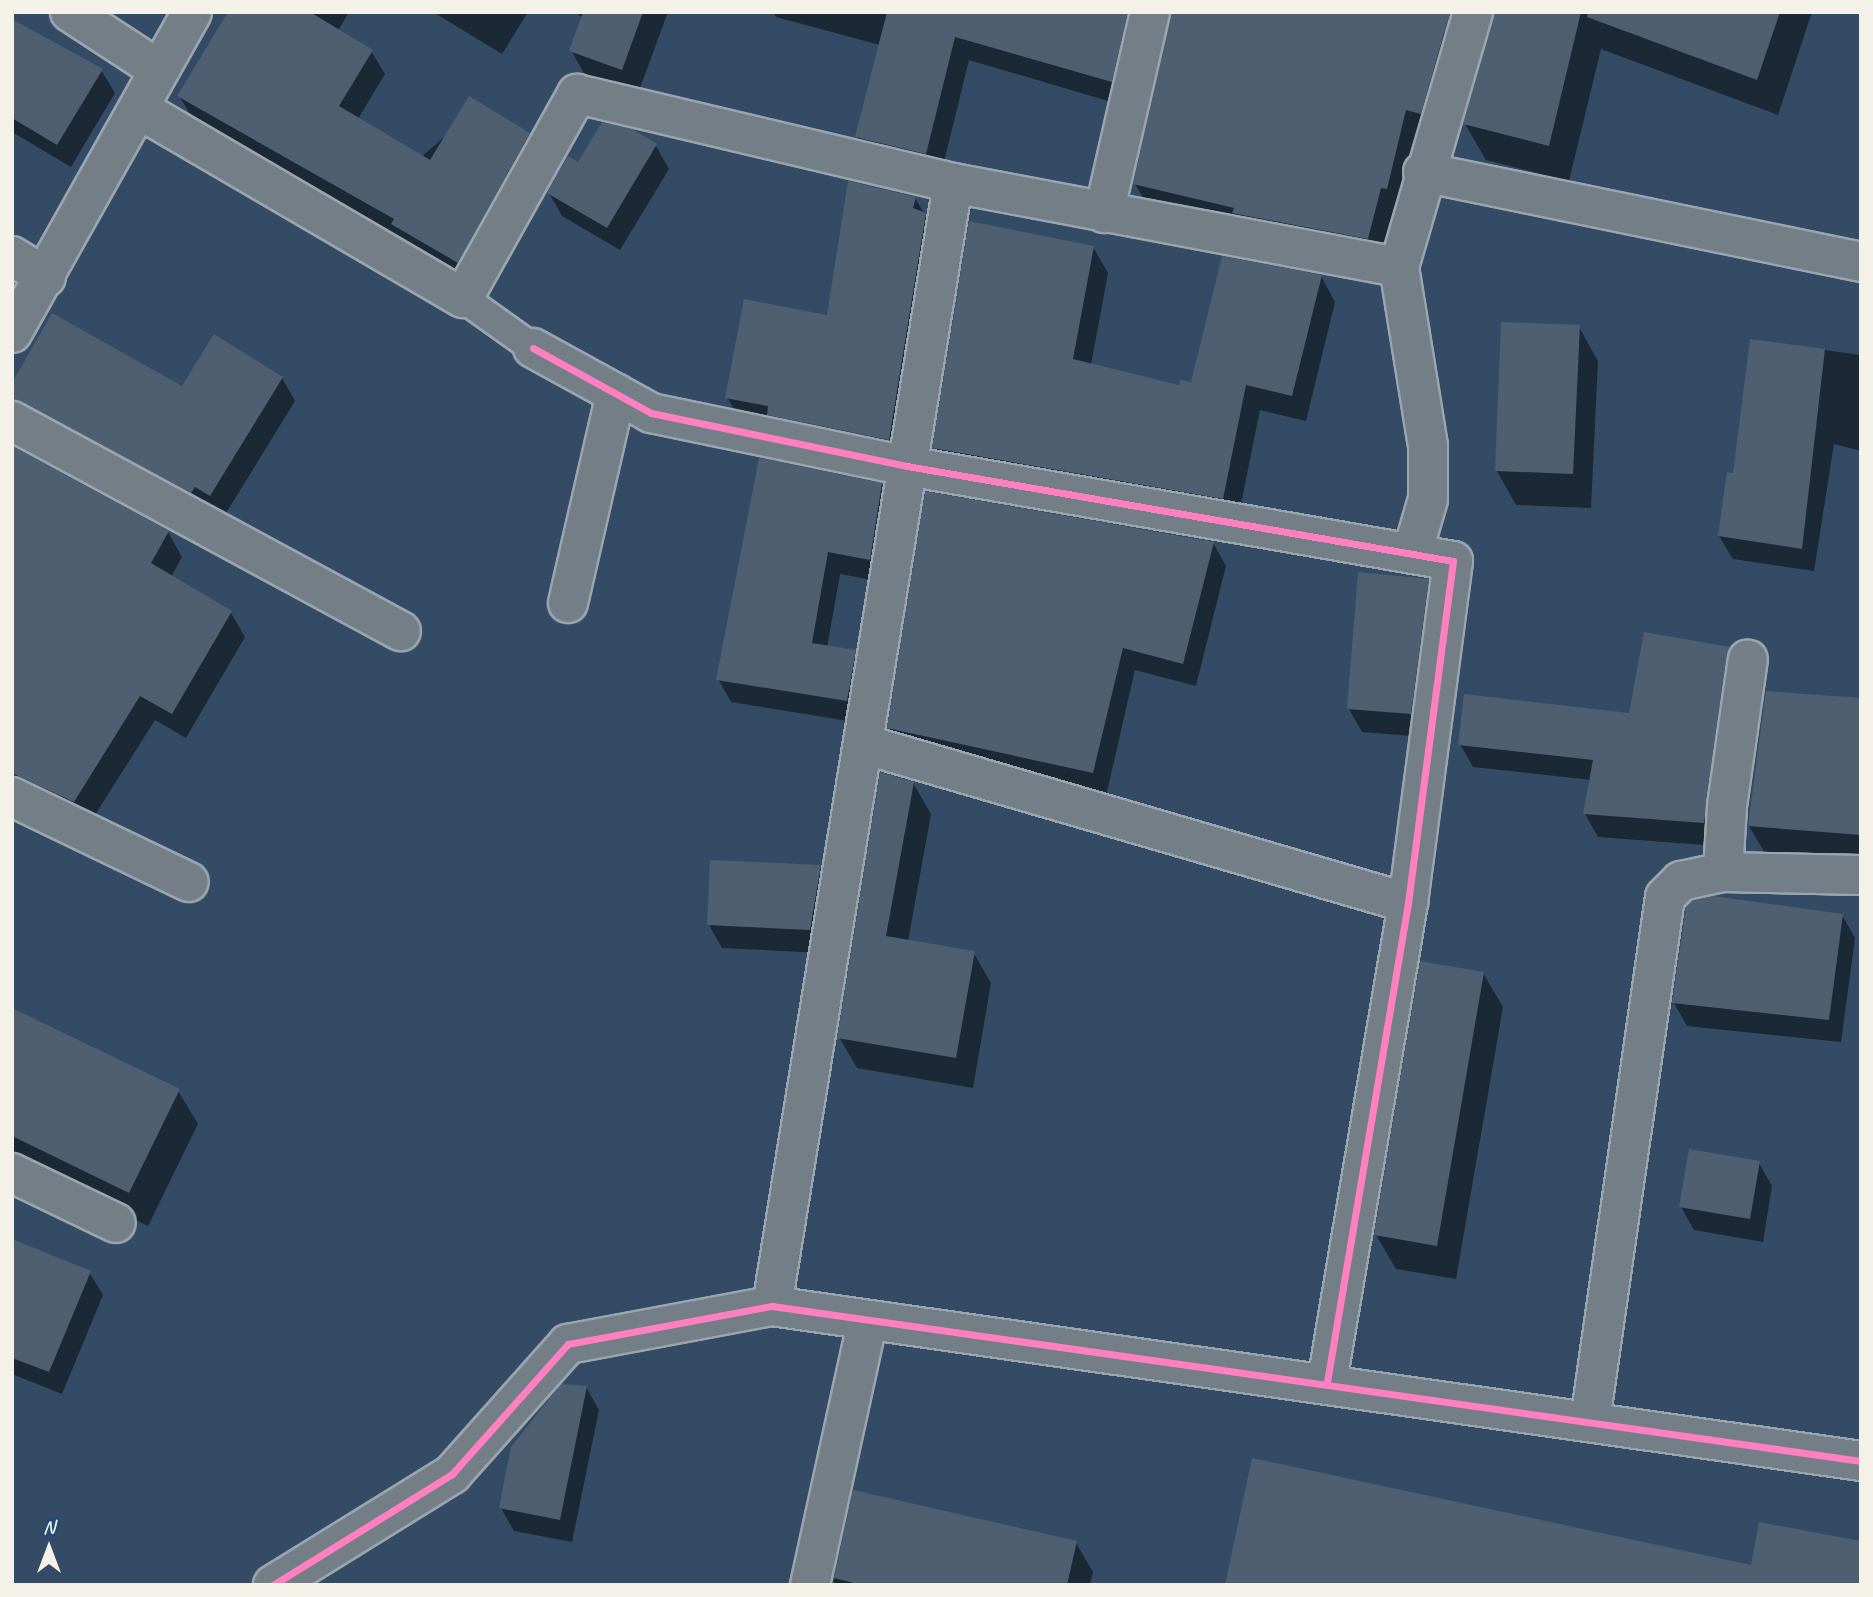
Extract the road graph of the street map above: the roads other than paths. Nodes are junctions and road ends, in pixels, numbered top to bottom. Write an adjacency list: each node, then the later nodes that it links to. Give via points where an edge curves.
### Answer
1 (70, 12): 5 (street)
2 (192, 12): 5 (street)
3 (1150, 12): 9 (street)
4 (1472, 12): 7 (street)
5 (159, 70): 6 (street)
6 (139, 109): 13 (street); 14 (street)
7 (1423, 172): 11 (street); 12 (street)
8 (954, 183): 9 (street); 14 (street, via 577,94); 19 (street)
9 (1104, 213): 12 (street)
10 (12, 256): 13 (street)
11 (1861, 262)
12 (1399, 267): 20 (street, via 1427,446 1428,499)
13 (46, 277): 15 (street)
14 (463, 298): 16 (lane)
15 (12, 334)
16 (533, 348): 17 (street)
17 (616, 393): 19 (street, via 651,413); 21 (street)
18 (12, 421): 22 (street)
19 (907, 466): 20 (street); 24 (street)
20 (1413, 551): 29 (street, via 1453,561)
21 (568, 603)
22 (401, 631)
23 (1748, 659): 26 (street, via 1727,806)
24 (863, 744): 29 (street); 32 (street)
25 (12, 797): 28 (street)
26 (1723, 872): 27 (street); 35 (street, via 1681,881 1665,897)
27 (1861, 875)
28 (189, 882)
29 (1408, 903): 34 (street)
30 (12, 1173): 31 (street)
31 (116, 1223)
32 (772, 1306): 33 (street); 37 (street, via 568,1344 452,1474)
33 (868, 1320): 34 (street); 38 (street)
34 (1327, 1384): 35 (street)
35 (1590, 1421): 36 (street)
36 (1861, 1461)
37 (273, 1585)
38 (810, 1585)

